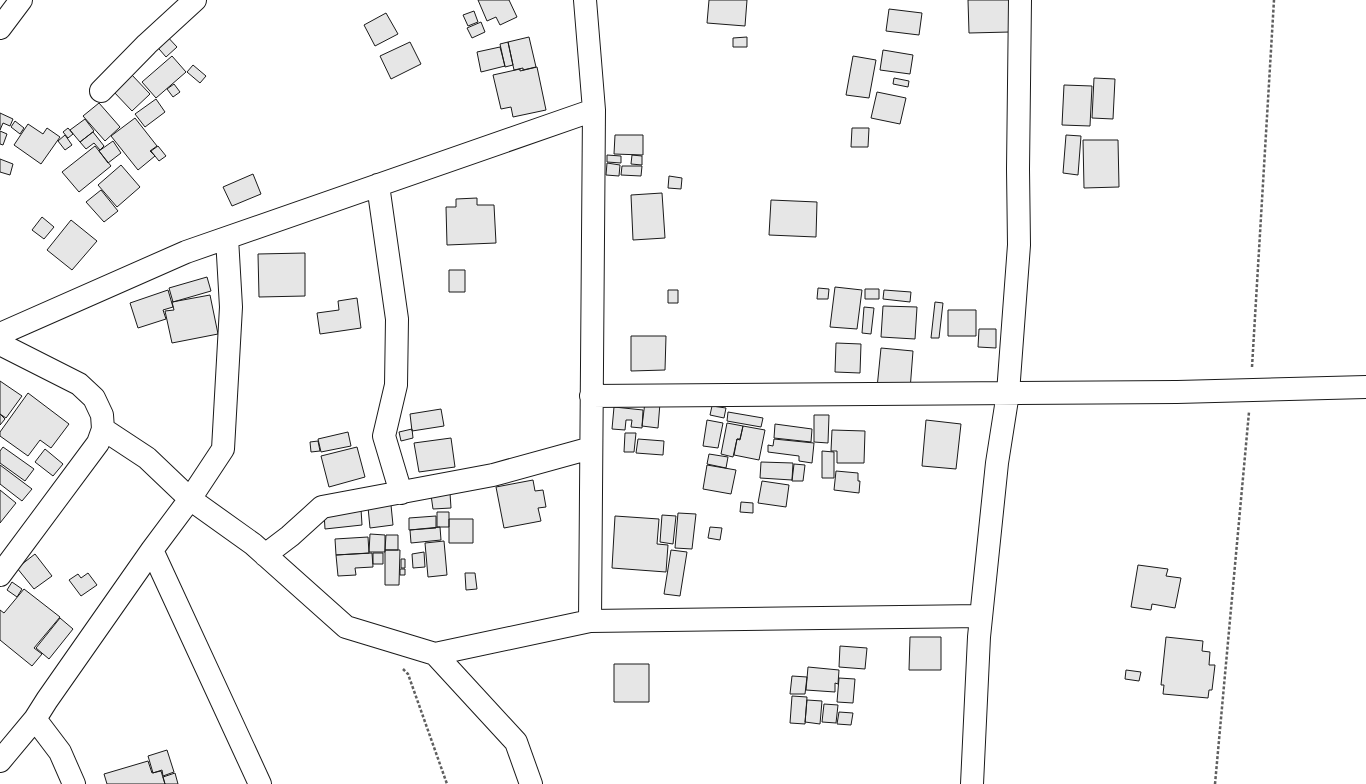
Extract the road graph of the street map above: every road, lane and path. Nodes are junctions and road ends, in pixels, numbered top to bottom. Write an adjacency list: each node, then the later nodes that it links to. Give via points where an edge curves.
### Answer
1 (21, 0): 5 (street)
2 (195, 0): 6 (street)
3 (585, 0): 7 (street)
4 (1020, 0): 13 (street, via 1019,245)
5 (0, 28)
6 (101, 90)
7 (594, 110): 8 (street); 14 (street)
8 (378, 185): 9 (street); 17 (street, via 397,319 396,385 384,436)
9 (227, 238): 10 (street, via 186,252); 18 (street, via 231,307 223,449)
10 (0, 334)
11 (0, 344): 15 (street, via 79,384 94,398 102,415)
12 (1366, 387): 13 (street)
13 (1008, 393): 14 (street); 22 (street, via 997,463)
14 (591, 396): 16 (street)
15 (103, 429): 18 (street, via 147,458); 21 (street, via 98,443)
16 (591, 448): 17 (street, via 493,475); 23 (street)
17 (401, 493): 20 (street, via 322,508)
18 (190, 499): 19 (street); 20 (street)
19 (152, 550): 26 (street); 29 (street)
20 (265, 555): 24 (street, via 346,627)
21 (0, 575)
22 (981, 616): 23 (street); 32 (street)
23 (590, 621): 24 (street)
24 (435, 654): 31 (street, via 516,742)
25 (402, 669): 30 (path, via 408,674)
26 (35, 719): 27 (street); 28 (street, via 60,752)
27 (0, 761)
28 (74, 784)
29 (260, 784)
30 (446, 784)
31 (531, 784)
32 (972, 784)

